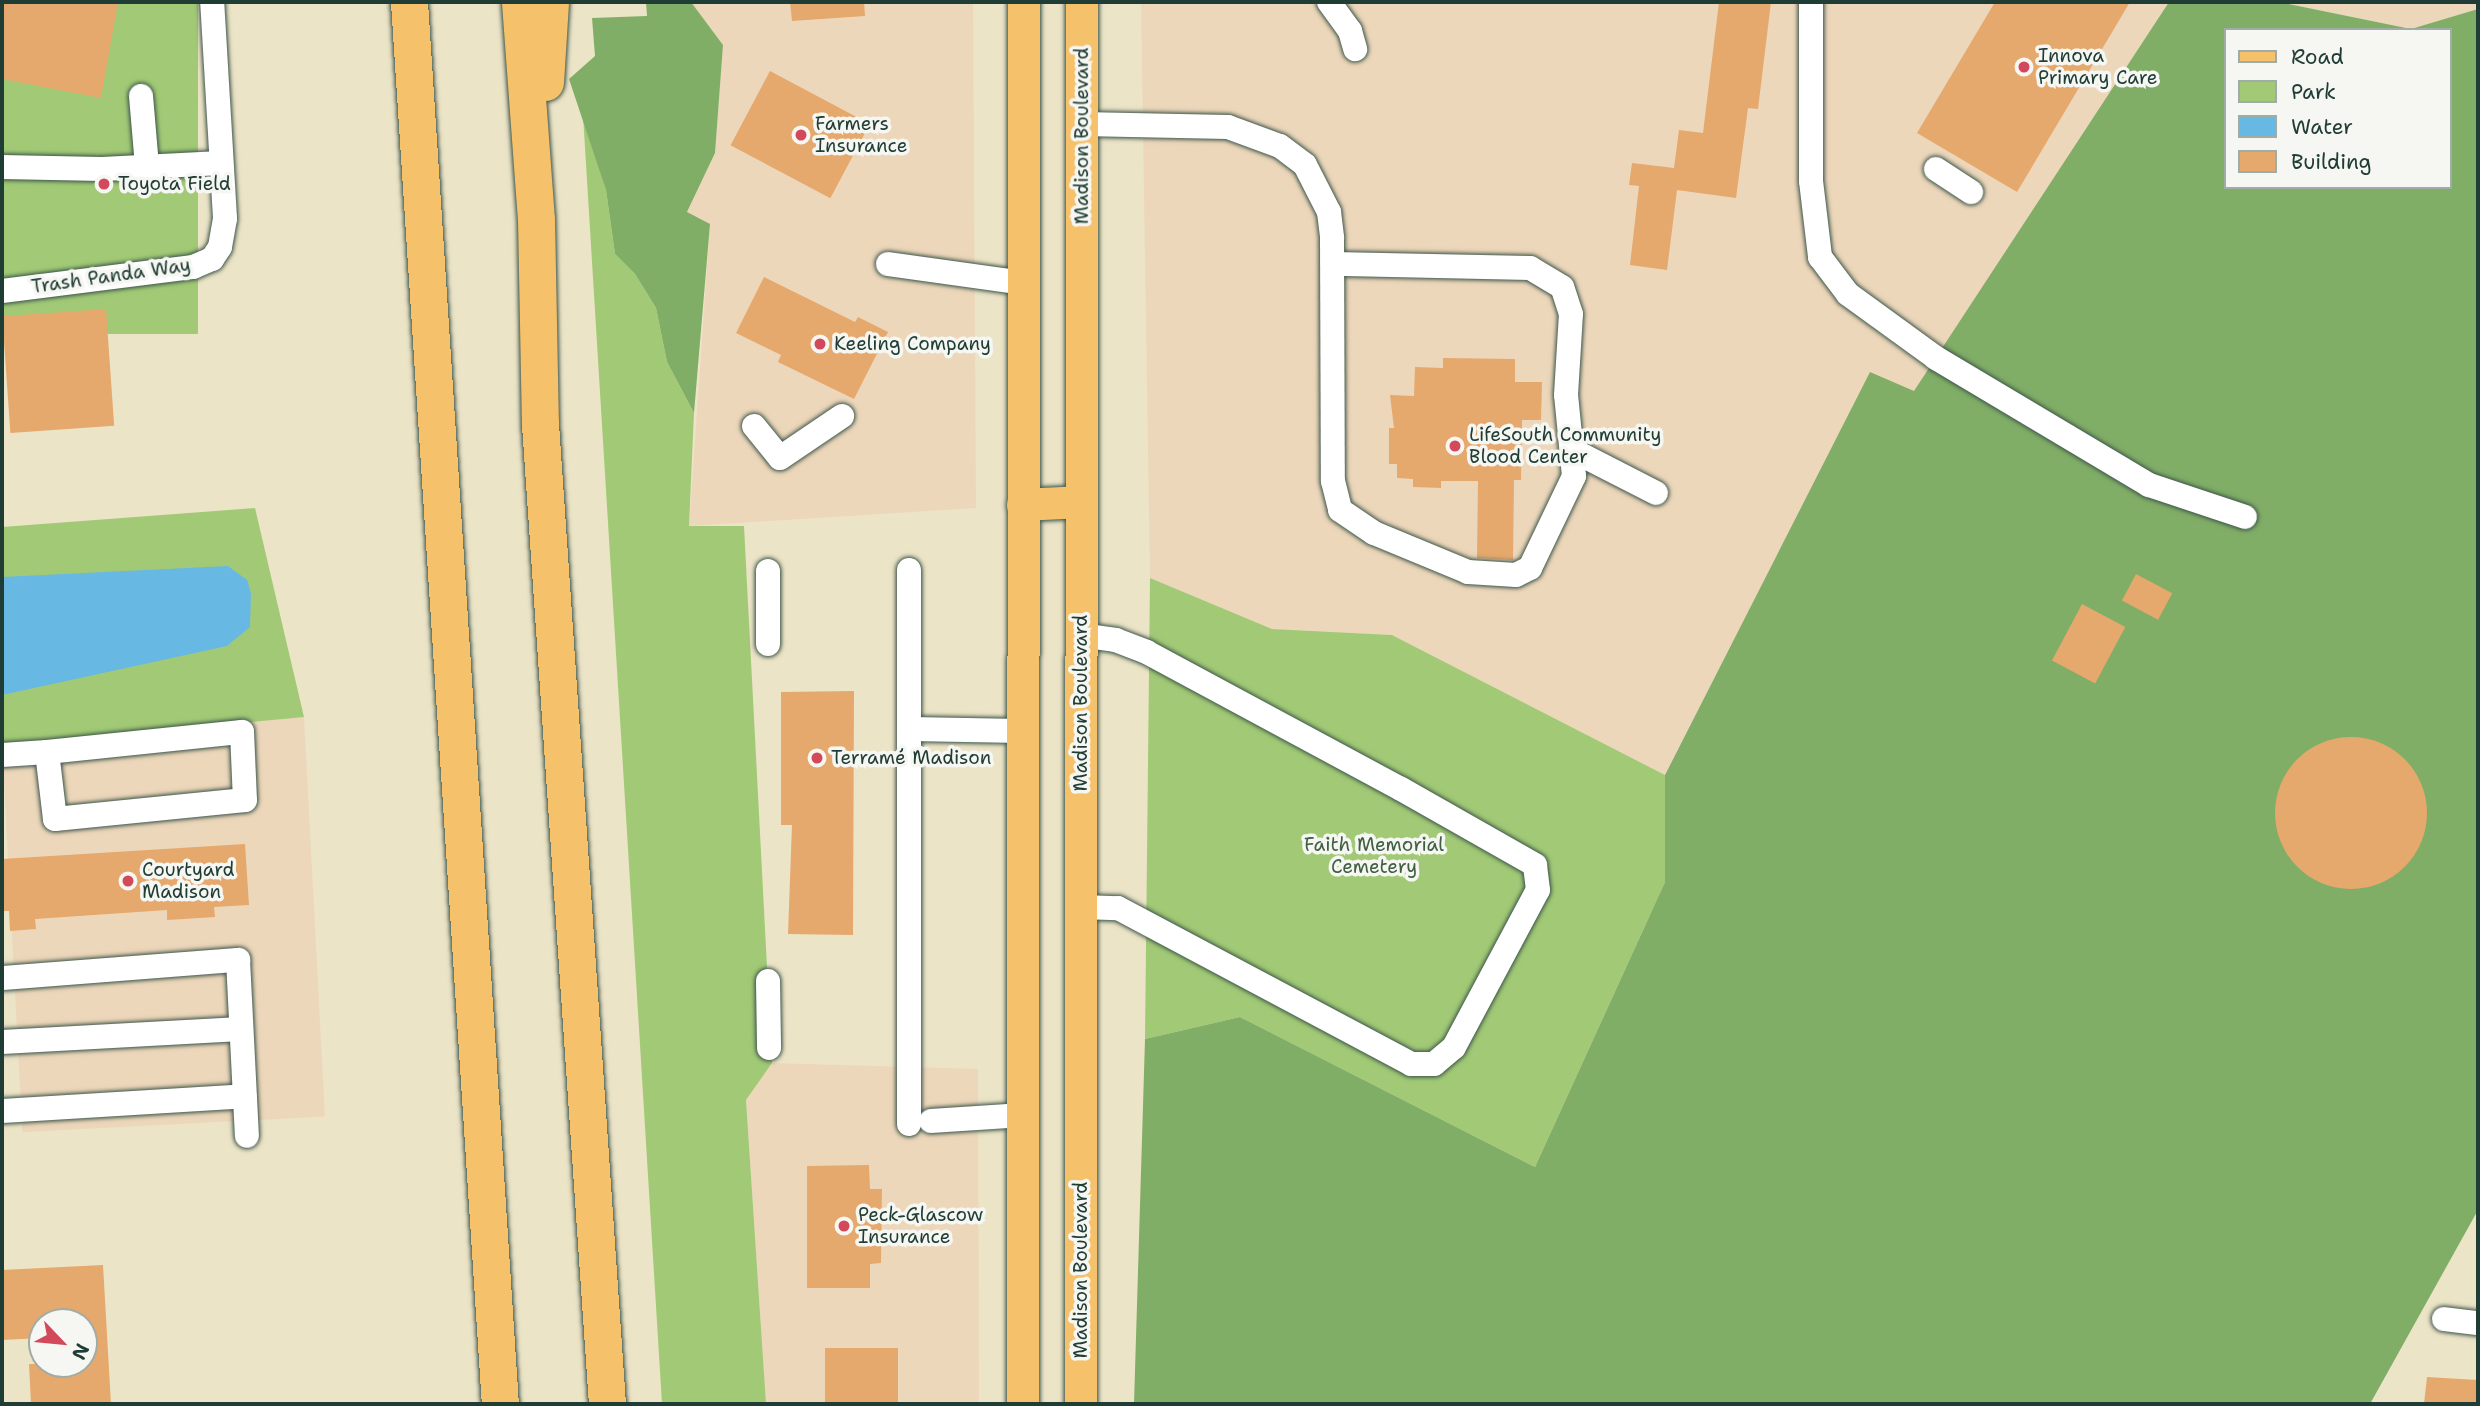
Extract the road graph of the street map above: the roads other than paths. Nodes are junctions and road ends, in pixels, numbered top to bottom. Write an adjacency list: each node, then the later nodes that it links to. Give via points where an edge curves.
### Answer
1 (212, 2): 12 (street, Trash Panda Way)
2 (520, 2): 17 (highway)
3 (550, 2): 17 (highway)
4 (1024, 2): 20 (main road)
5 (1083, 2): 11 (main road, Madison Boulevard)
6 (1329, 2): 9 (street, via 1350,31)
7 (1811, 2): 28 (street, via 1811,181 1820,257 1848,294 1936,358 2149,485)
8 (408, 11): 49 (highway)
9 (1355, 48)
10 (141, 96): 13 (street)
11 (1082, 124): 19 (street, via 1228,127 1280,146 1305,165 1319,187 1329,212); 26 (main road, Madison Boulevard)
12 (221, 163): 13 (street); 21 (street, Trash Panda Way, via 225,218 220,247 212,258 193,267)
13 (147, 166): 14 (street)
14 (2, 167)
15 (1936, 169): 16 (street)
16 (1972, 192)
17 (536, 219): 50 (highway, via 540,424)
18 (888, 264): 20 (street)
19 (1333, 264): 24 (street, via 1530,268 1562,287 1571,314 1566,395 1567,438); 24 (street, via 1332,481 1340,510 1374,533 1468,572 1516,575 1530,568 1574,476)
20 (1024, 283): 27 (main road)
21 (2, 291)
22 (842, 416): 23 (street, via 780,458)
23 (754, 426)
24 (1574, 451): 25 (street)
25 (1656, 493)
26 (1082, 502): 27 (main road); 31 (main road, Madison Boulevard)
27 (1024, 505): 34 (main road)
28 (2245, 517)
29 (909, 570): 33 (street)
30 (768, 571): 32 (street)
31 (1082, 635): 37 (main road, Madison Boulevard); 37 (street, via 1116,640 1147,652 1401,789 1535,864 1538,890 1454,1047 1434,1065 1411,1065 1118,908)
32 (768, 644)
33 (909, 729): 34 (street); 45 (street, via 920,1122)
34 (1023, 731): 45 (main road)
35 (47, 752): 35 (street, via 242,732 245,800 55,819); 36 (street)
36 (2, 755)
37 (1081, 907): 52 (main road, Madison Boulevard)
38 (2, 978): 40 (street, via 238,960)
39 (768, 981): 42 (street)
40 (242, 1029): 41 (street); 43 (street)
41 (2, 1042)
42 (769, 1048)
43 (245, 1096): 44 (street); 46 (street)
44 (2, 1111)
45 (1023, 1115): 51 (main road)
46 (247, 1136)
47 (2444, 1319): 48 (street)
48 (2478, 1322)
49 (500, 1404)
50 (607, 1404)
51 (1023, 1404)
52 (1081, 1404)

